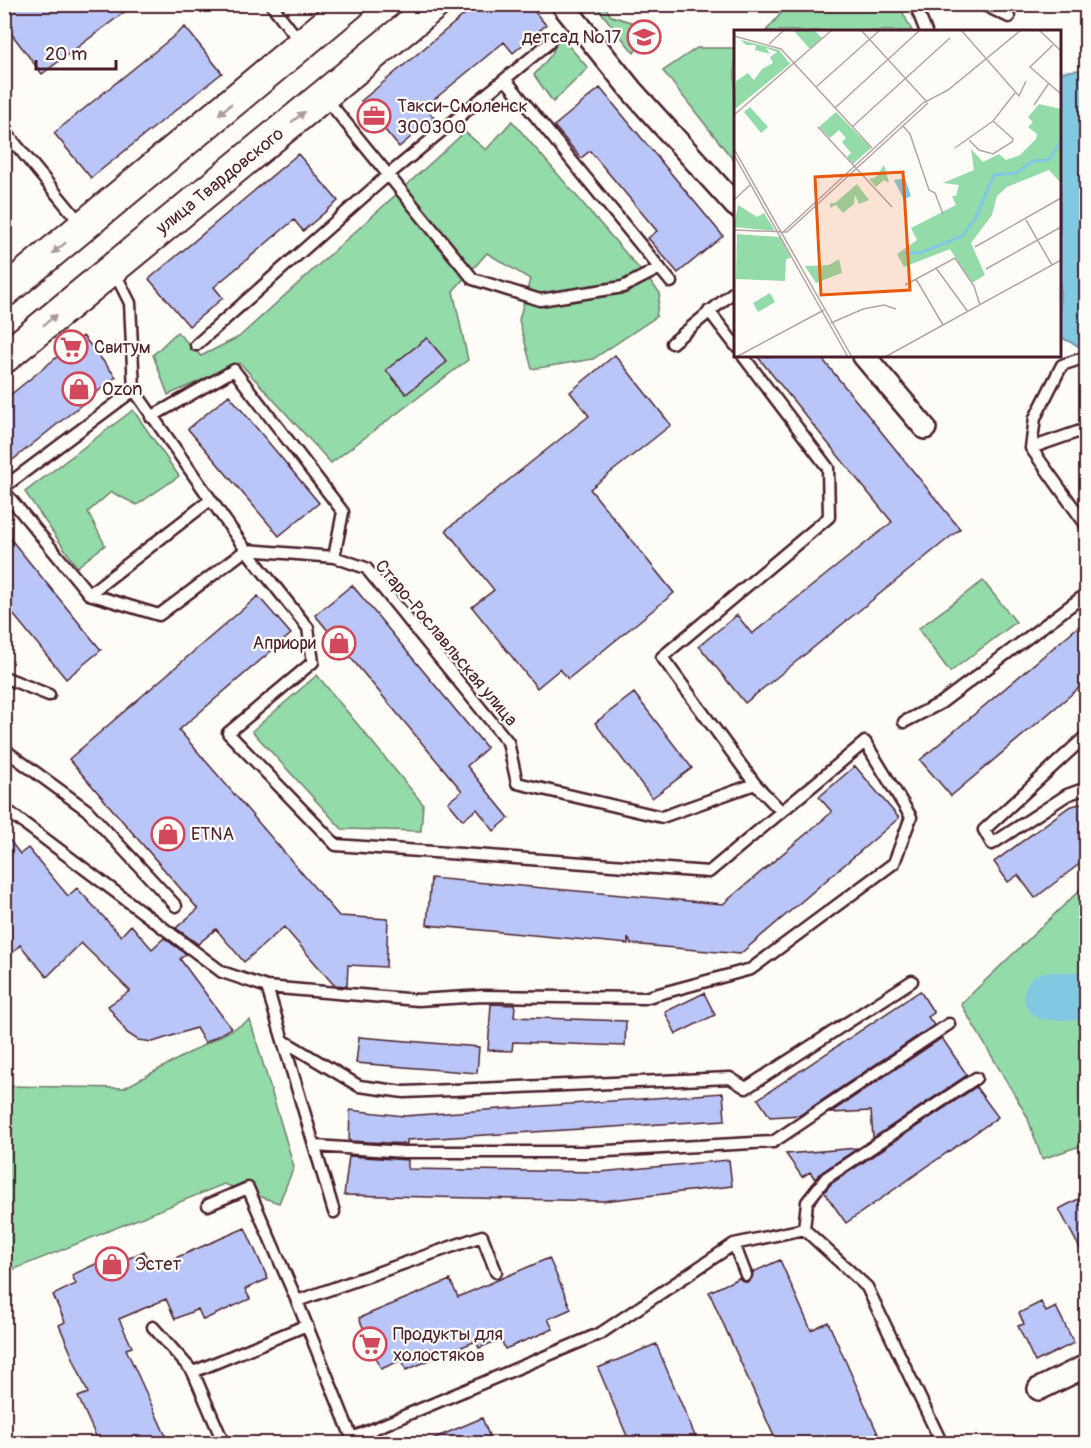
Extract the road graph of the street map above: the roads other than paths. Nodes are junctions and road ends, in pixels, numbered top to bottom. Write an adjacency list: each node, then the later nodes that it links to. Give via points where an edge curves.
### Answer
1 (271, 4): 10 (lane)
2 (350, 4): 10 (street)
3 (435, 4): 12 (street, улица Твардовского)
4 (562, 4): 15 (street, via 632,92)
5 (915, 4): 8 (lane)
6 (982, 4): 7 (lane)
7 (1009, 16)
8 (925, 30)
9 (549, 43): 11 (lane)
10 (302, 45): 16 (street, one-way to 16)
11 (505, 80): 14 (lane); 18 (lane)
12 (324, 95): 14 (lane); 17 (street, улица Твардовского, one-way to 12)
13 (4, 130): 16 (lane)
14 (388, 175): 18 (lane, via 473,279 540,300 623,287); 24 (lane)
15 (734, 205)
16 (84, 227): 17 (street); 21 (street, one-way to 21)
17 (113, 268): 29 (street, улица Твардовского, one-way to 17); 30 (lane, via 130,303)
18 (660, 268): 19 (lane)
19 (671, 282)
20 (734, 291): 22 (lane)
21 (4, 292)
22 (710, 311): 23 (lane); 25 (lane)
23 (672, 343)
24 (196, 345)
25 (734, 345)
26 (744, 357): 47 (lane, via 828,468 829,517 662,657)
27 (865, 357): 32 (street)
28 (1086, 357): 34 (lane, via 1062,365 1035,418)
29 (4, 358)
30 (134, 390): 31 (lane); 35 (lane)
31 (152, 417): 36 (lane); 39 (lane, via 234,370 343,512)
32 (925, 428)
33 (1086, 429): 34 (lane)
34 (1031, 448): 37 (lane)
35 (4, 489): 40 (lane)
36 (210, 501): 38 (lane); 40 (lane)
37 (1086, 525)
38 (246, 550): 39 (lane, Старо-Рославльская улица); 40 (lane, via 159,615); 50 (lane, via 308,628 313,662 228,733 336,844 710,872)
39 (334, 557): 47 (lane, Старо-Рославльская улица, via 366,568 508,742 517,783 662,817)
40 (89, 594)
41 (1086, 594): 44 (lane, via 941,703)
42 (4, 677): 43 (lane)
43 (49, 695)
44 (904, 722)
45 (1086, 736): 48 (lane, via 984,830 992,844 1067,795)
46 (4, 746): 51 (lane, via 87,810)
47 (755, 784): 50 (lane)
48 (1086, 788)
49 (4, 806): 53 (lane, via 222,972)
50 (781, 811): 53 (lane, via 865,742 911,818 894,862 751,969 644,998 483,996 418,1000)
51 (176, 906)
52 (912, 981): 55 (lane, via 746,1088 730,1078 404,1092 359,1086)
53 (267, 987): 55 (lane)
54 (949, 1024): 57 (lane, via 773,1142 589,1152 404,1152)
55 (284, 1041): 57 (lane)
56 (976, 1078): 60 (lane, via 826,1178 807,1202)
57 (315, 1146): 59 (lane)
58 (208, 1205): 64 (lane, via 248,1188)
59 (334, 1212)
60 (804, 1228): 61 (lane); 72 (lane, via 867,1287)
61 (734, 1244): 63 (lane); 70 (lane, via 601,1333)
62 (496, 1272): 64 (lane, via 482,1236)
63 (746, 1275)
64 (297, 1301): 65 (lane)
65 (306, 1325): 68 (lane); 70 (lane)
66 (153, 1327): 68 (lane)
67 (1086, 1366): 69 (street)
68 (193, 1372): 71 (lane)
69 (1039, 1389)
70 (353, 1441)
71 (224, 1443)
72 (942, 1443)

